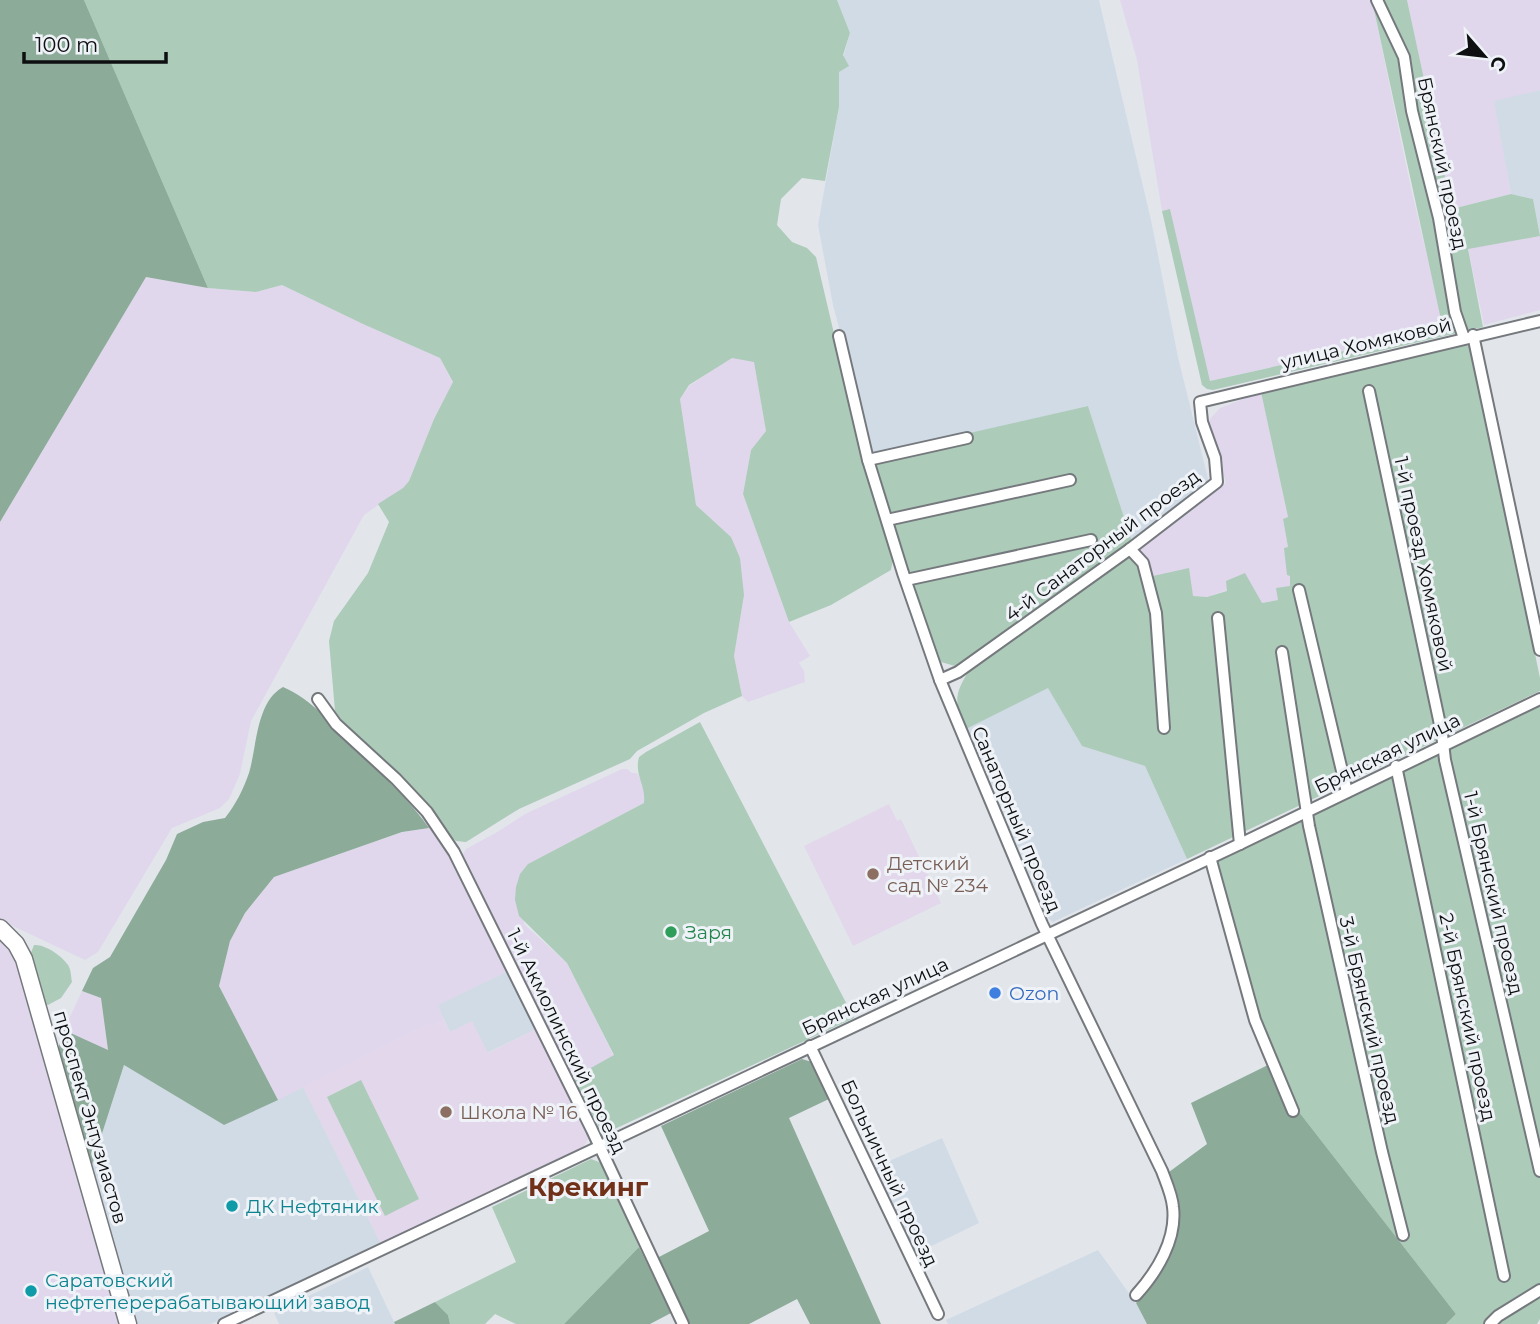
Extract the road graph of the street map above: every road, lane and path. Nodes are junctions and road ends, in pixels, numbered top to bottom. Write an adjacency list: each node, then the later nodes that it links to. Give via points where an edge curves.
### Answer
1 (1377, 0): 4 (street, Брянский проезд, via 1404,57 1455,312)
2 (1540, 321): 4 (street, улица Хомяковой)
3 (839, 336): 8 (street, Санаторный проезд)
4 (1468, 337): 6 (street, улица Хомяковой); 16 (street, Брянский проезд)
5 (1369, 391): 22 (street, 1-й проезд Хомяковой)
6 (1200, 402): 12 (street, 4-й Санаторный проезд, via 1217,482)
7 (967, 438): 8 (street)
8 (868, 460): 10 (street, Санаторный проезд)
9 (1070, 480): 10 (street)
10 (887, 520): 13 (street, Санаторный проезд)
11 (1091, 540): 13 (street)
12 (1130, 549): 18 (street, 4-й Санаторный проезд, via 958,672); 21 (street, via 1143,564 1156,613)
13 (906, 580): 18 (street, Санаторный проезд)
14 (1299, 590): 24 (street)
15 (1217, 618): 26 (street)
16 (1540, 650)
17 (1282, 652): 25 (street, 3-й Брянский проезд)
18 (940, 680): 29 (street, Санаторный проезд)
19 (318, 699): 32 (street, 1-й Акмолинский проезд, via 336,724 427,812 454,852)
20 (1540, 699): 22 (street, Брянская улица)
21 (1164, 728)
22 (1443, 744): 23 (street, Брянская улица); 33 (street, 1-й Брянский проезд)
23 (1395, 766): 24 (street, Брянская улица); 35 (street, 2-й Брянский проезд)
24 (1347, 792): 25 (street, Брянская улица)
25 (1308, 811): 26 (street, Брянская улица); 34 (street, 3-й Брянский проезд)
26 (1240, 844): 27 (street, Брянская улица)
27 (1210, 857): 29 (street, Брянская улица); 31 (street, via 1255,1020)
28 (0, 928): 39 (street, проспект Энтузиастов, via 24,959)
29 (1048, 934): 30 (street, Брянская улица); 37 (street, Санаторный проезд, via 1162,1171 1173,1203 1170,1239)
30 (810, 1046): 32 (street, Брянская улица); 38 (street, Больничный проезд)
31 (1293, 1111)
32 (600, 1146): 40 (street, Брянская улица); 41 (street, 1-й Акмолинский проезд)
33 (1540, 1171)
34 (1402, 1235)
35 (1504, 1276)
36 (1540, 1290): 42 (street)
37 (1136, 1295)
38 (938, 1314)
39 (128, 1324)
40 (224, 1324)
41 (683, 1324)
42 (1490, 1324)

